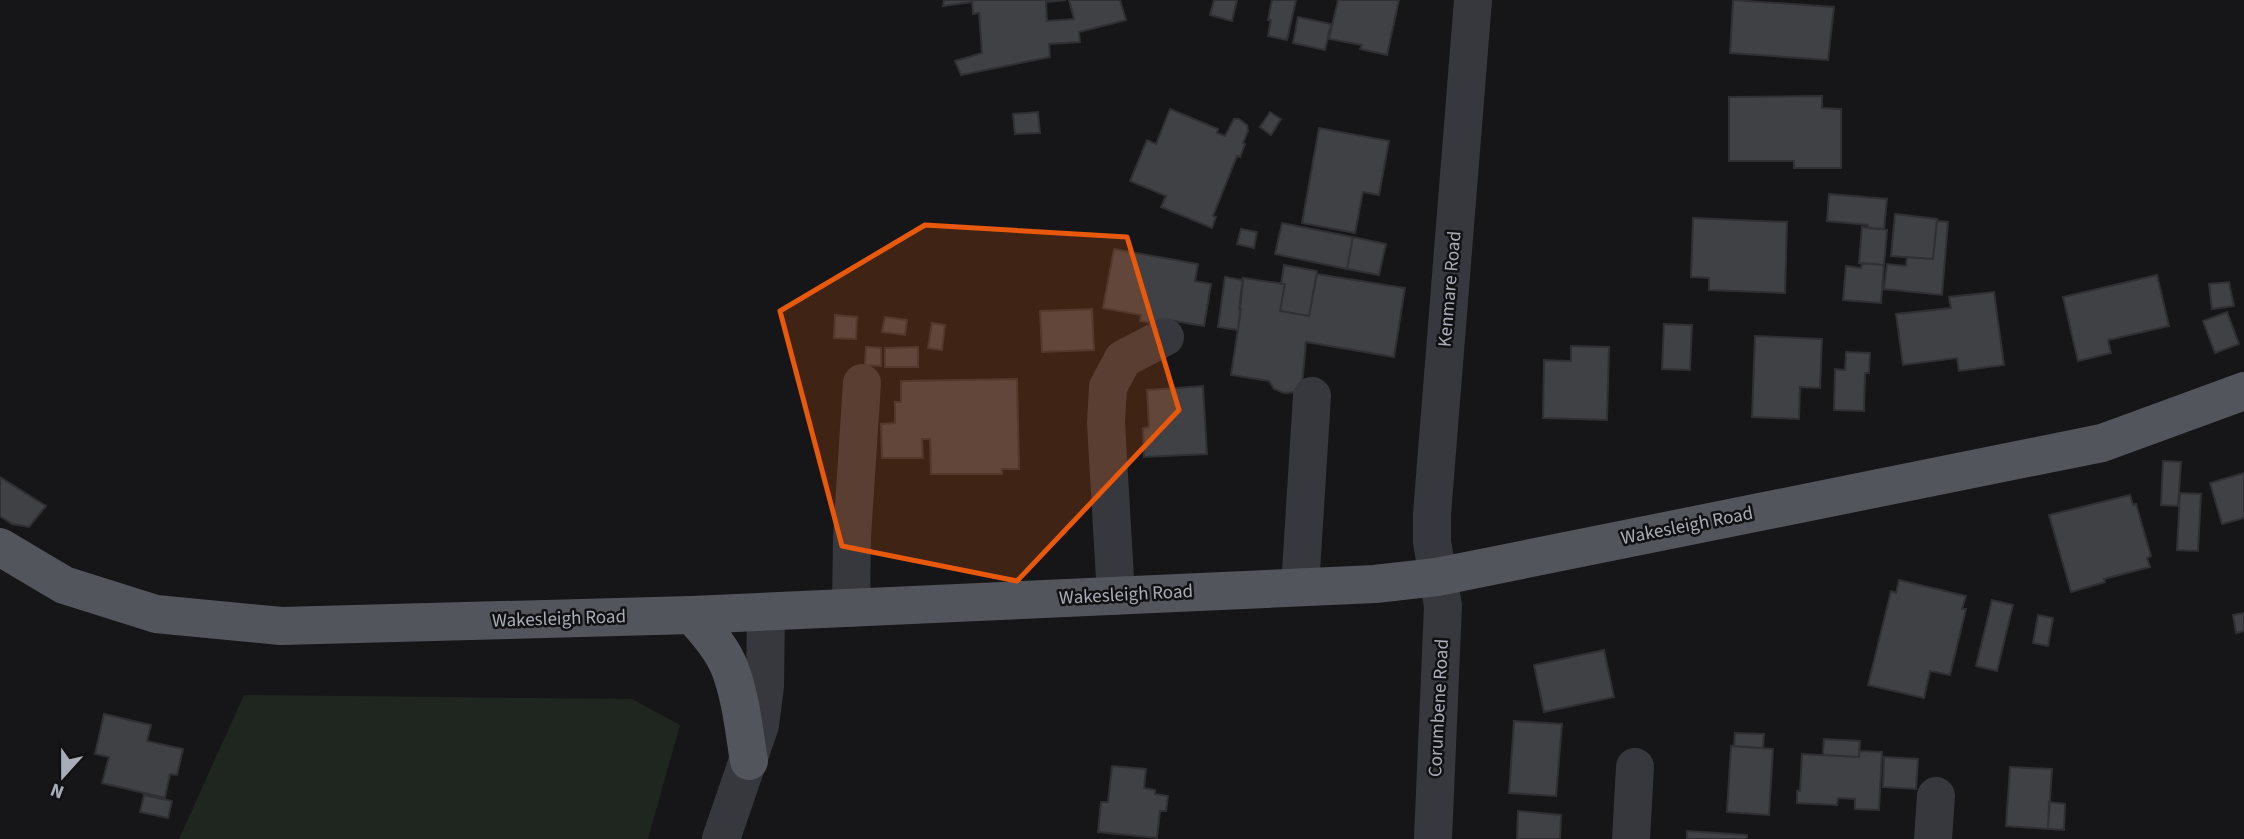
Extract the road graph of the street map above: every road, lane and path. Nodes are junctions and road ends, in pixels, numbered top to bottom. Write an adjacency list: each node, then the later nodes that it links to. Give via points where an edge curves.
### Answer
1 (1473, 0): 7 (street, Kenmare Road, via 1432,514)
2 (1165, 337): 9 (street, via 1123,359 1108,387)
3 (862, 383): 10 (street)
4 (2244, 391): 7 (main road, Wakesleigh Road, via 2102,443)
5 (1311, 396): 8 (street)
6 (0, 547): 12 (main road, Wakesleigh Road, via 64,586 156,614 281,626)
7 (1437, 577): 8 (main road, Wakesleigh Road); 17 (street, Corumbene Road, via 1443,629)
8 (1300, 587): 9 (main road, Wakesleigh Road)
9 (1116, 596): 10 (main road, Wakesleigh Road)
10 (851, 608): 11 (main road, Wakesleigh Road)
11 (766, 612): 12 (main road, Wakesleigh Road); 13 (street, via 762,712)
12 (692, 615): 13 (main road, via 730,669)
13 (749, 761): 16 (street)
14 (1635, 767): 18 (street)
15 (1936, 796): 19 (street)
16 (721, 839)
17 (1433, 839)
18 (1631, 839)
19 (1933, 839)

